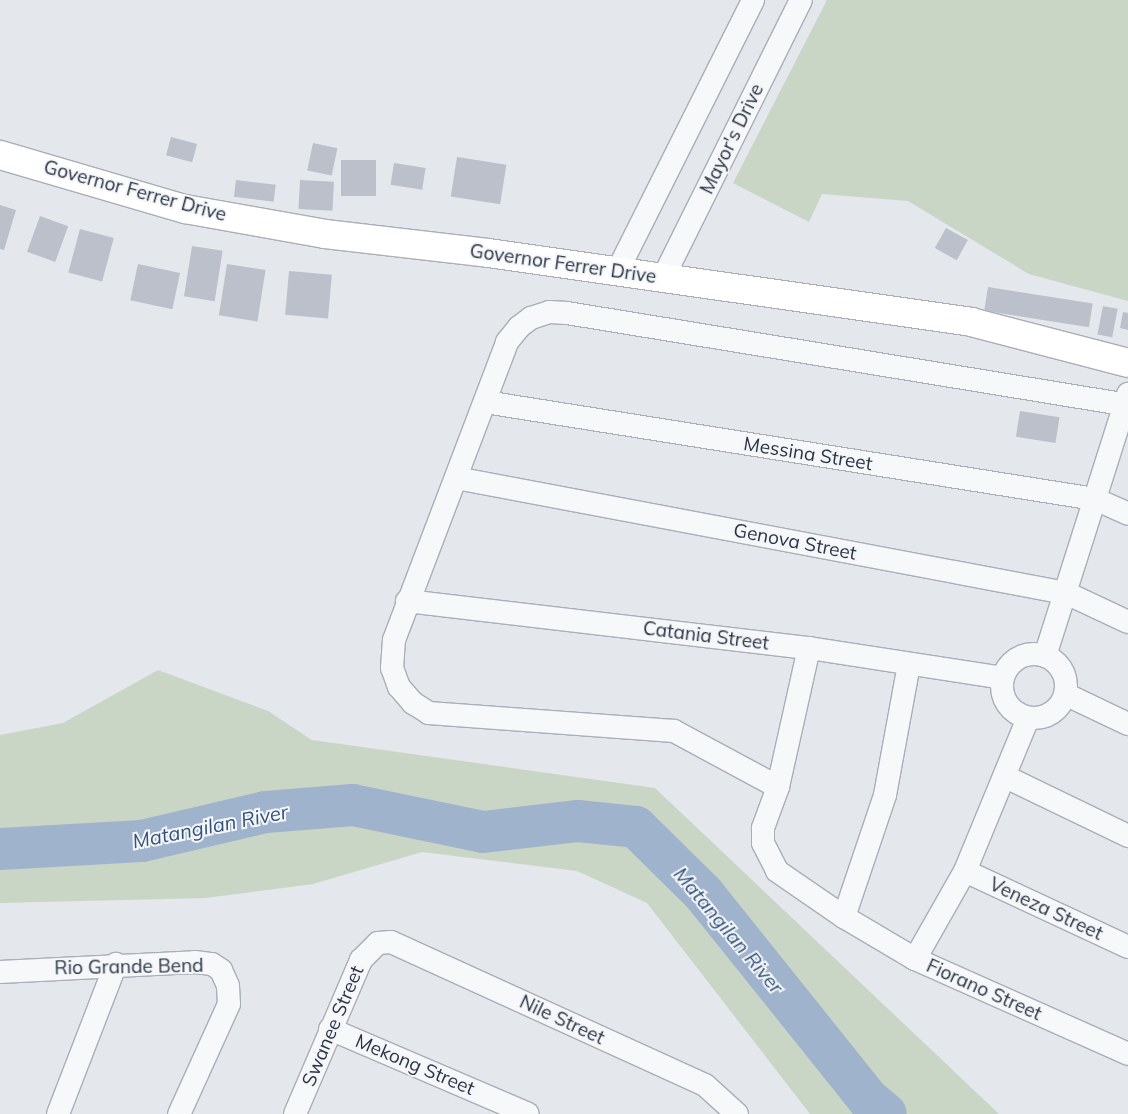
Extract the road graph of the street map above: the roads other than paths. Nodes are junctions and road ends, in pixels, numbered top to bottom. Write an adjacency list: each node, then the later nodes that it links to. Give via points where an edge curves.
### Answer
1 (753, 0): 4 (street)
2 (801, 0): 5 (street, Mayor's Drive)
3 (0, 155): 4 (main road, Governor Ferrer Drive, via 185,209 325,234)
4 (617, 272): 5 (main road, Governor Ferrer Drive)
5 (663, 278): 6 (main road, Governor Ferrer Drive, via 971,322)
6 (1128, 363)
7 (1127, 401): 8 (street, via 549,312 531,318 507,342); 10 (street)
8 (485, 402): 9 (street); 10 (street, Messina Street)
9 (456, 478): 12 (street, Genova Street); 13 (street)
10 (1095, 499): 11 (street, Messina Street); 12 (street)
11 (1128, 514)
12 (1066, 593): 14 (street, Genova Street); 16 (street)
13 (407, 601): 15 (street, Catania Street); 23 (street, via 394,640 392,668 399,687 413,704 428,713 674,731)
14 (1128, 622)
15 (809, 648): 17 (street, Catania Street); 23 (street, Fiorano Street)
16 (1045, 656): 18 (street, via 1024,656 1007,669); 19 (street, via 1060,667 1066,685)
17 (909, 664): 18 (street, Catania Street); 26 (street, via 885,795)
18 (1003, 678): 20 (street, via 1004,698 1009,706)
19 (1065, 694): 20 (street, via 1051,714); 21 (street)
20 (1028, 718): 22 (street)
21 (1128, 724)
22 (1006, 777): 24 (street); 25 (street)
23 (778, 787): 26 (street, Fiorano Street, via 763,828 768,859 777,871)
24 (1128, 836)
25 (964, 871): 28 (street, Veneza Street); 29 (street)
26 (844, 917): 29 (street, Fiorano Street)
27 (378, 943): 32 (street, Swanee Street, via 361,960); 38 (street, Nile Street, via 391,942 404,947 705,1085)
28 (1128, 947)
29 (915, 959): 33 (street, Fiorano Street)
30 (116, 964): 31 (street, Rio Grande Bend); 34 (street); 35 (street, Rio Grande Bend, via 212,964 221,970 228,986 229,1004)
31 (0, 972)
32 (330, 1029): 36 (street, Swanee Street); 37 (street, Mekong Street)
33 (1128, 1054)
34 (58, 1114)
35 (179, 1114)
36 (295, 1114)
37 (528, 1114)
38 (738, 1114)

